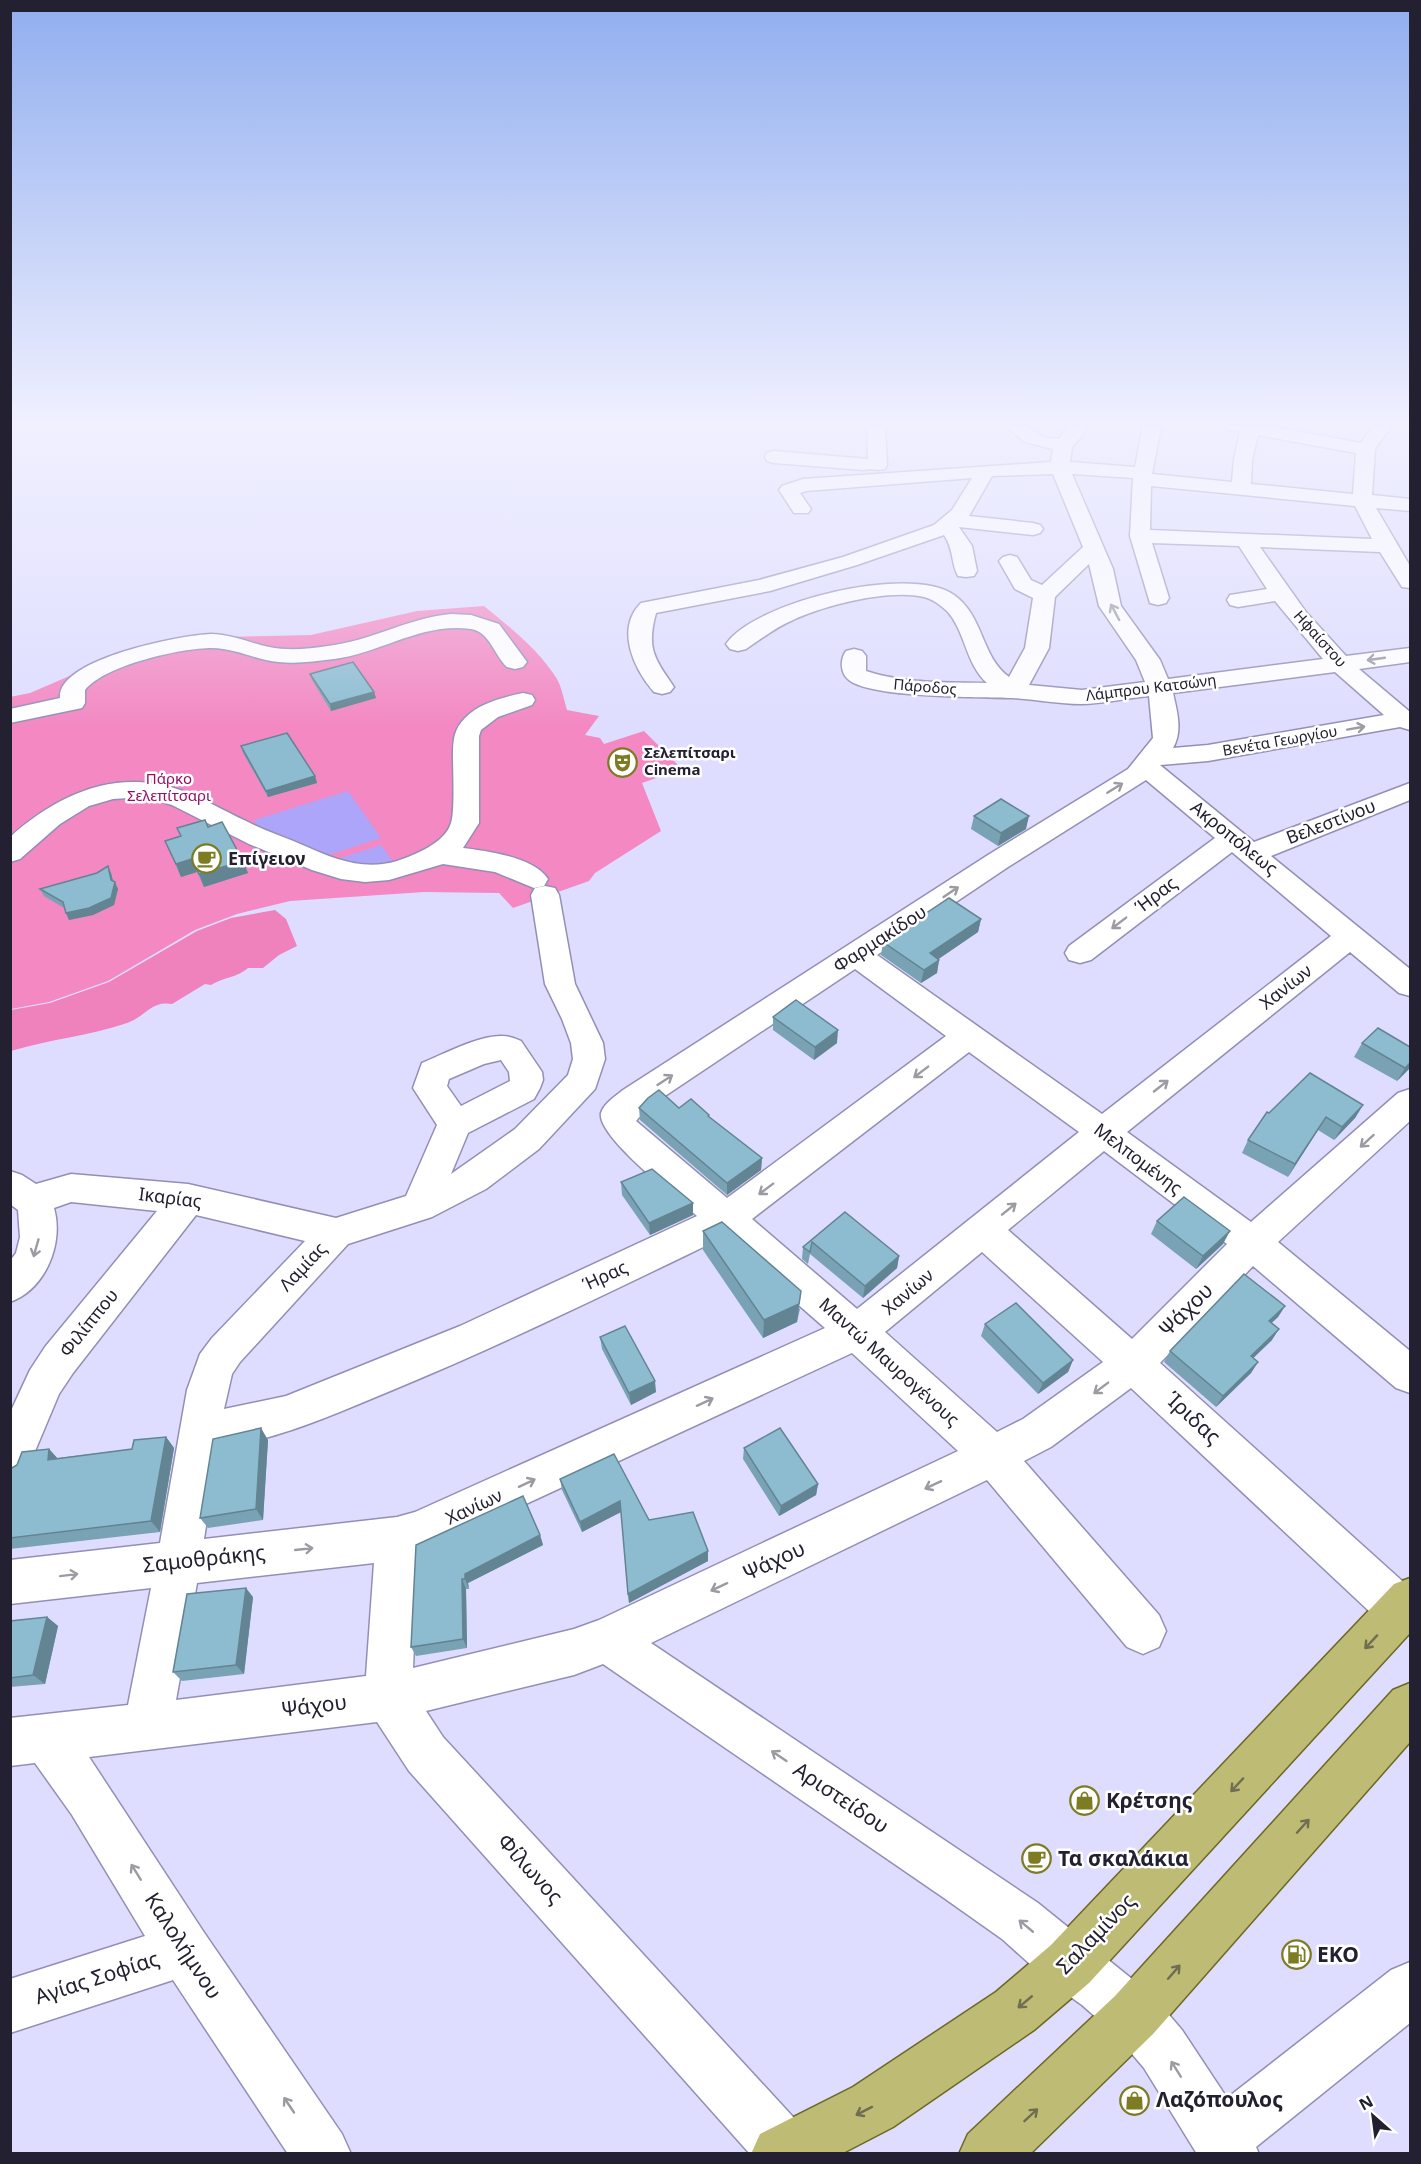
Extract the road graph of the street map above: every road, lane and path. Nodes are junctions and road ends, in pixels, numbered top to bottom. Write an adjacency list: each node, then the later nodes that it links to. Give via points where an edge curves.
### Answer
1 (940, 527): 24 (street, via 861,557 762,586 649,608 639,645 645,666)
2 (953, 527): 13 (street, via 962,546)
3 (1005, 527): 7 (street)
4 (1085, 527): 11 (street)
5 (1140, 527): 8 (street)
6 (1377, 527): 10 (street)
7 (1033, 529)
8 (1140, 536): 9 (street); 17 (street)
9 (1245, 540): 10 (street); 15 (street, Ηφαίστου)
10 (1388, 546): 14 (street)
11 (1094, 549): 16 (street); 25 (street, one-way to 11, via 1148,660 1110,606)
12 (1010, 561): 16 (street, via 1023,584)
13 (966, 571)
14 (1410, 582)
15 (1281, 594): 18 (street); 23 (street, Ηφαίστου)
16 (1044, 595): 26 (street, via 1037,648)
17 (1158, 598)
18 (1238, 600)
19 (738, 644): 26 (street, via 785,615 813,604 881,591 928,590 958,611 972,631 985,667)
20 (1410, 654): 23 (street, Λάμπρου Κατσώνη, one-way to 23)
21 (854, 656): 26 (street, Πάροδος, via 854,671 873,681 928,689)
22 (515, 662): 28 (street, via 508,656 498,633 470,622 423,624 342,651 311,655 273,654 209,641 130,657 99,668 79,680 72,690 73,703)
23 (1341, 664): 25 (street, Λάμπρου Κατσώνη); 29 (street, Ηφαίστου)
24 (662, 687)
25 (1160, 687): 26 (street, Λάμπρου Κατσώνη, via 1082,697); 30 (street, via 1166,738)
26 (1014, 692)
27 (523, 700): 34 (street, via 483,715 469,727 465,823 453,843)
28 (10, 716)
29 (1408, 721): 30 (street, Βενέτα Γεωργίου, one-way to 29)
30 (1149, 762): 32 (street, Ακροπόλεως); 37 (street, Φαρμακίδου, one-way to 30)
31 (1410, 791): 32 (street, Βελεστίνου)
32 (1243, 845): 35 (street, Ακροπόλεως); 36 (street, Ήρας, one-way to 36)
33 (10, 853): 34 (street, via 71,803 130,789 174,796 259,839 340,870 384,872)
34 (434, 856): 46 (street, Λαμίας, via 513,866 539,887 560,984 578,1019 589,1059 583,1080 527,1140 474,1179)
35 (1352, 935): 38 (street, Ακροπόλεως); 43 (street, Χανίων, one-way to 35)
36 (1080, 953)
37 (856, 955): 39 (street, Μελπομένης); 41 (street, Φαρμακίδου, one-way to 37, via 635,1099)
38 (1410, 985)
39 (968, 1036): 43 (street, Μελπομένης); 47 (street, Ήρας, one-way to 47)
40 (1410, 1102): 50 (street, Ψάχου, one-way to 50)
41 (618, 1114): 47 (street, Μαντώ Μαυρογένους, via 625,1132)
42 (455, 1124): 46 (street)
43 (1103, 1132): 48 (street, Χανίων, one-way to 43); 50 (street, Μελπομένης)
44 (22, 1194): 45 (street, Ικαρίας, via 71,1188); 51 (street, one-way to 51, via 39,1222 38,1245 26,1271)
45 (188, 1199): 49 (street, Ικαρίας); 57 (street, Φιλίππου, via 59,1360 44,1383)
46 (418, 1207): 49 (street, Λαμίας)
47 (726, 1219): 52 (street, Μαντώ Μαυρογένους); 55 (street, Ήρας, via 474,1338 288,1414)
48 (982, 1230): 52 (street, Χανίων); 53 (street, Ίριδας)
49 (336, 1233): 55 (street, Λαμίας, via 214,1367)
50 (1252, 1243): 53 (street, Ψάχου); 54 (street, Μελπομένης)
51 (10, 1286)
52 (857, 1332): 56 (street, Μαντώ Μαυρογένους); 58 (street, Χανίων, one-way to 52)
53 (1133, 1364): 56 (street, Ψάχου, one-way to 56, via 1037,1433); 61 (street, Ίριδας)
54 (1410, 1375)
55 (200, 1432): 59 (street, Λαμίας)
56 (993, 1456): 62 (street, Μαντώ Μαυρογένους); 63 (street, Ψάχου, one-way to 63)
57 (10, 1461)
58 (397, 1539): 59 (street, Σαμοθράκης, one-way to 58); 64 (street)
59 (179, 1561): 60 (street, Σαμοθράκης, one-way to 59); 66 (street, Λαμίας)
60 (10, 1582)
61 (1406, 1605): 69 (main road, Σαλαμίνος, one-way to 69)
62 (1143, 1631)
63 (607, 1640): 64 (street, Ψάχου, via 574,1652); 69 (street, Αριστείδου, one-way to 63, via 971,1886)
64 (388, 1697): 66 (street, Ψάχου); 74 (street, Φίλωνος, via 426,1754)
65 (1410, 1707): 72 (main road, one-way to 65)
66 (147, 1727): 67 (street, Ψάχου)
67 (28, 1740): 68 (street, Καλολήμνου, one-way to 67, via 89,1797)
68 (184, 1950): 71 (street, Αγίας Σοφίας); 75 (street, Καλολήμνου, one-way to 68)
69 (1070, 1964): 72 (street, Αριστείδου); 74 (main road, Σαλαμίνος, one-way to 74, via 1015,2011 873,2107)
70 (1410, 1989): 73 (street)
71 (10, 2006)
72 (1134, 2015): 73 (street, Αριστείδου, one-way to 72, via 1163,2049); 76 (main road, one-way to 72)
73 (1225, 2146)
74 (783, 2152)
75 (322, 2154)
76 (988, 2154)

